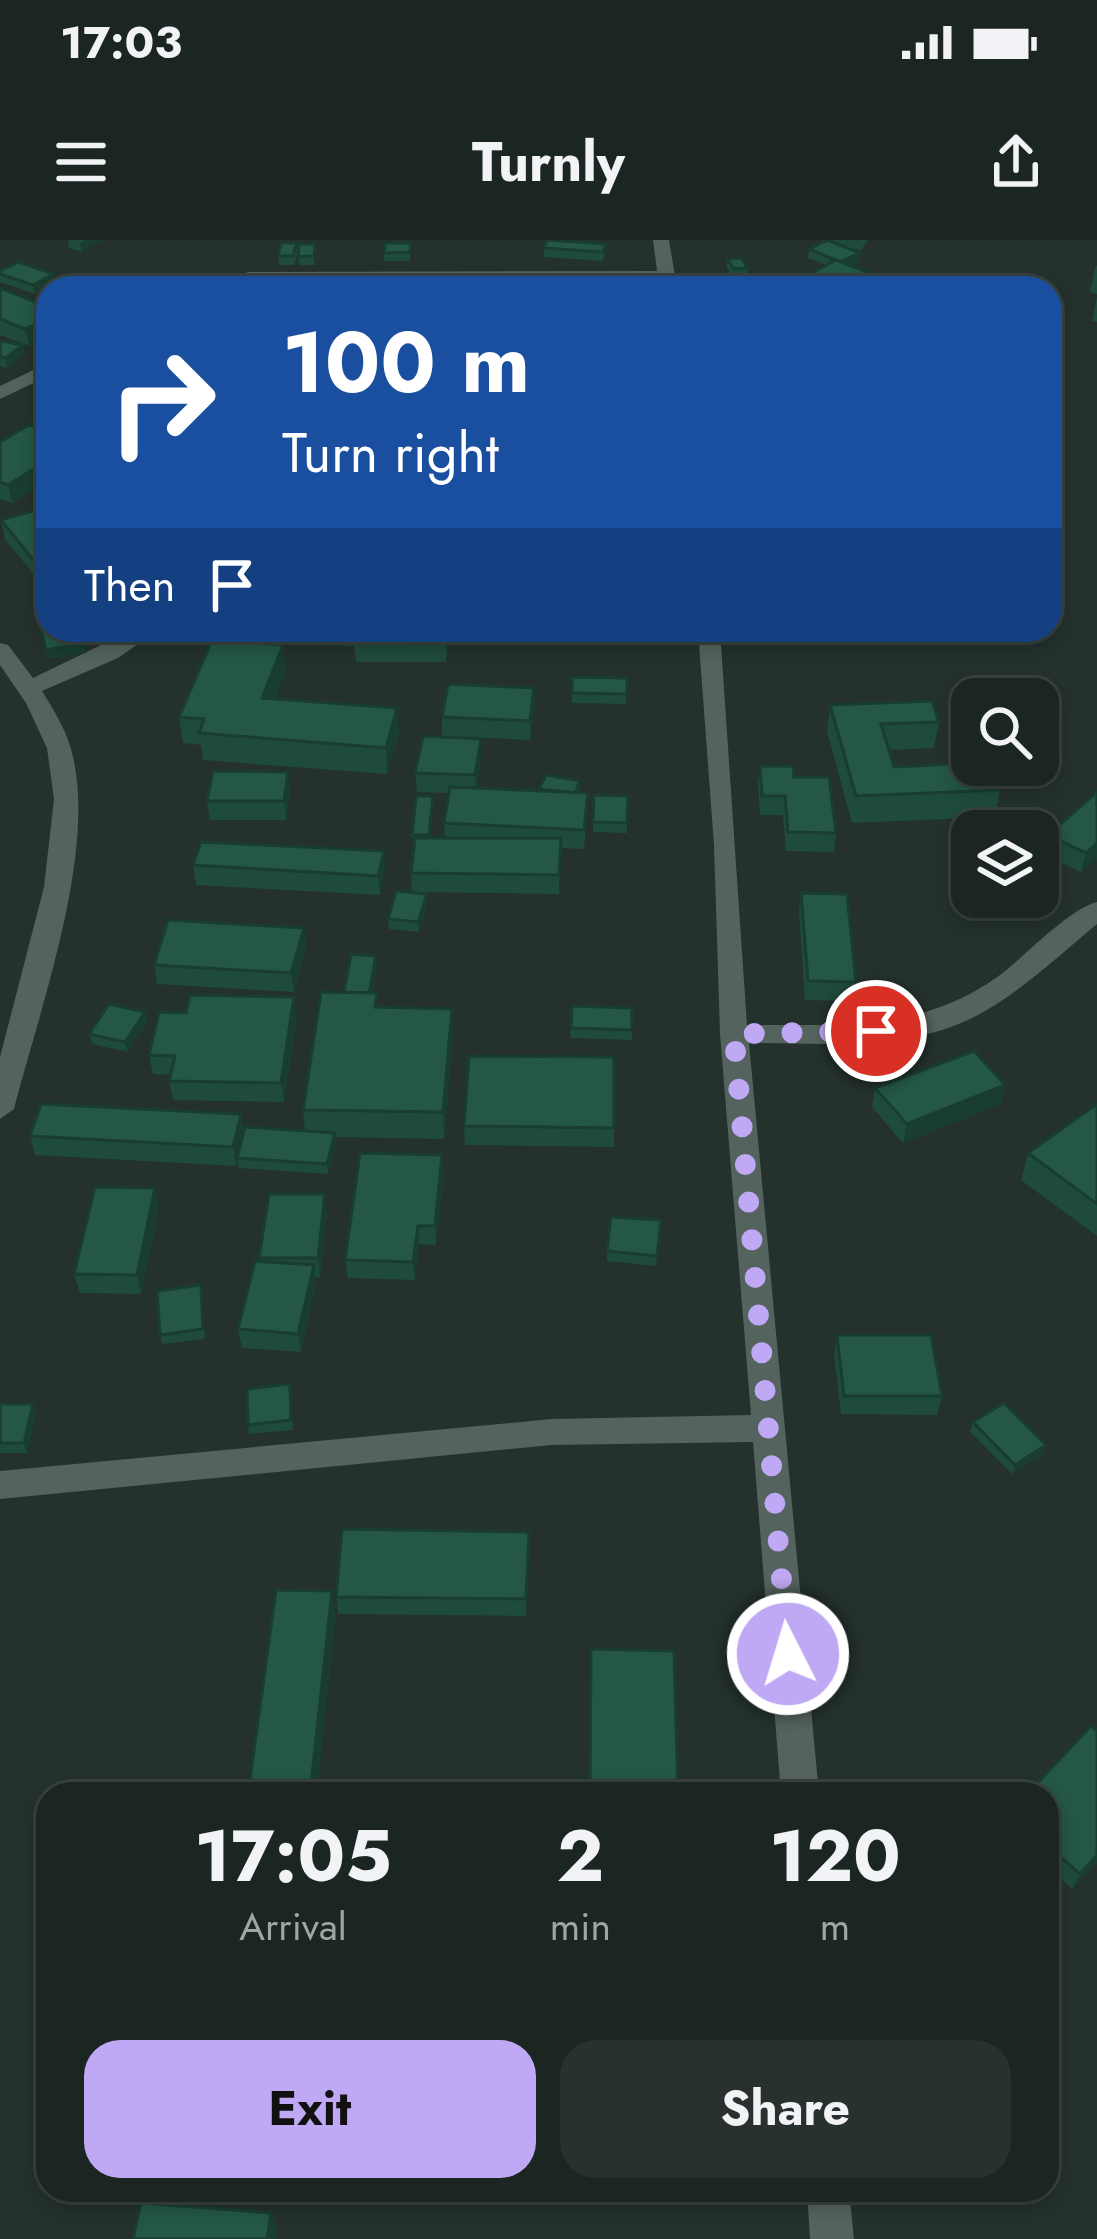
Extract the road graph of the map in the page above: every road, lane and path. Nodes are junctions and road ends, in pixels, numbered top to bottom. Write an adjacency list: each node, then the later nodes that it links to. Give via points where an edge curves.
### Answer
1 (661, 240): 2 (street)
2 (666, 276)
3 (36, 375): 4 (street)
4 (0, 393)
5 (128, 642): 8 (street)
6 (710, 642): 10 (street)
7 (0, 650): 8 (street)
8 (30, 688): 11 (street, via 63,761 65,845)
9 (1097, 910): 10 (street, via 950,1017 876,1031)
10 (734, 1034): 12 (street)
11 (0, 1109)
12 (767, 1428): 13 (street, via 552,1432); 14 (street)
13 (0, 1485)
14 (799, 1782)
15 (829, 2202): 16 (street)
16 (832, 2239)

